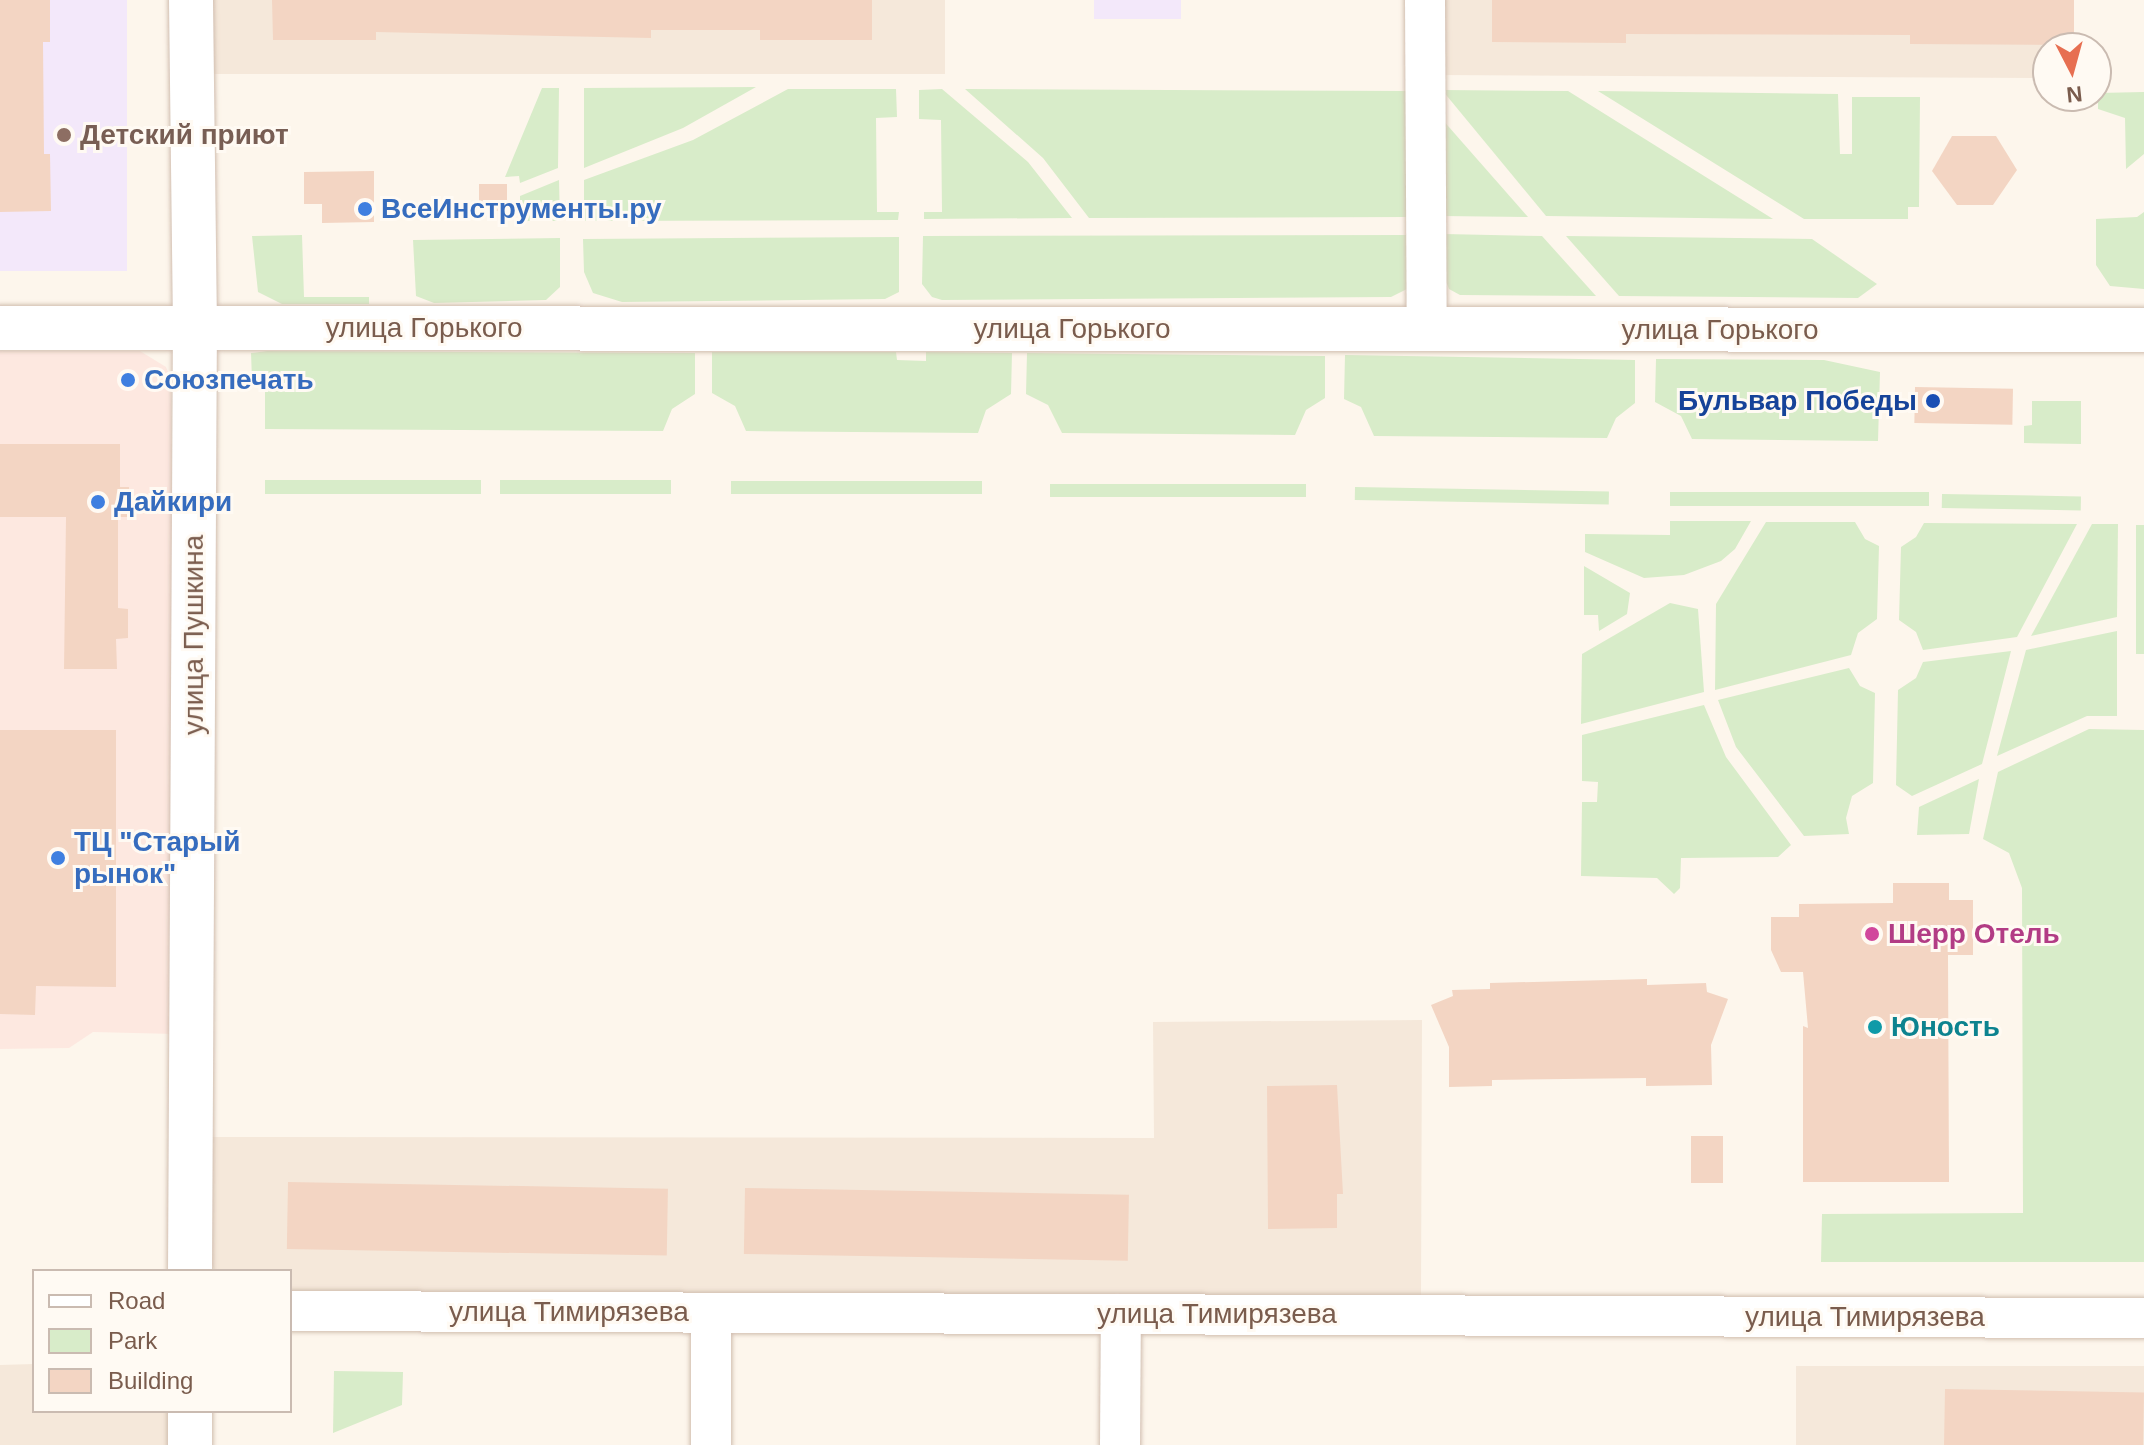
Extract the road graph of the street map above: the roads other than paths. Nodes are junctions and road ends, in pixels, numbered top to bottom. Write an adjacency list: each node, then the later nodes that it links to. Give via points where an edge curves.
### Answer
1 (191, 0): 4 (main road, улица Пушкина)
2 (1425, 0): 5 (street)
3 (0, 328): 4 (main road, улица Горького)
4 (195, 328): 5 (main road, улица Горького); 7 (main road, улица Пушкина)
5 (1427, 329): 6 (main road, улица Горького)
6 (2144, 330)
7 (190, 1269)
8 (292, 1311): 9 (street, улица Тимирязева)
9 (711, 1313): 10 (street, улица Тимирязева); 14 (street)
10 (1121, 1314): 11 (street, улица Тимирязева); 15 (street)
11 (2144, 1318)
12 (190, 1413): 13 (main road)
13 (190, 1445)
14 (711, 1445)
15 (1120, 1445)

